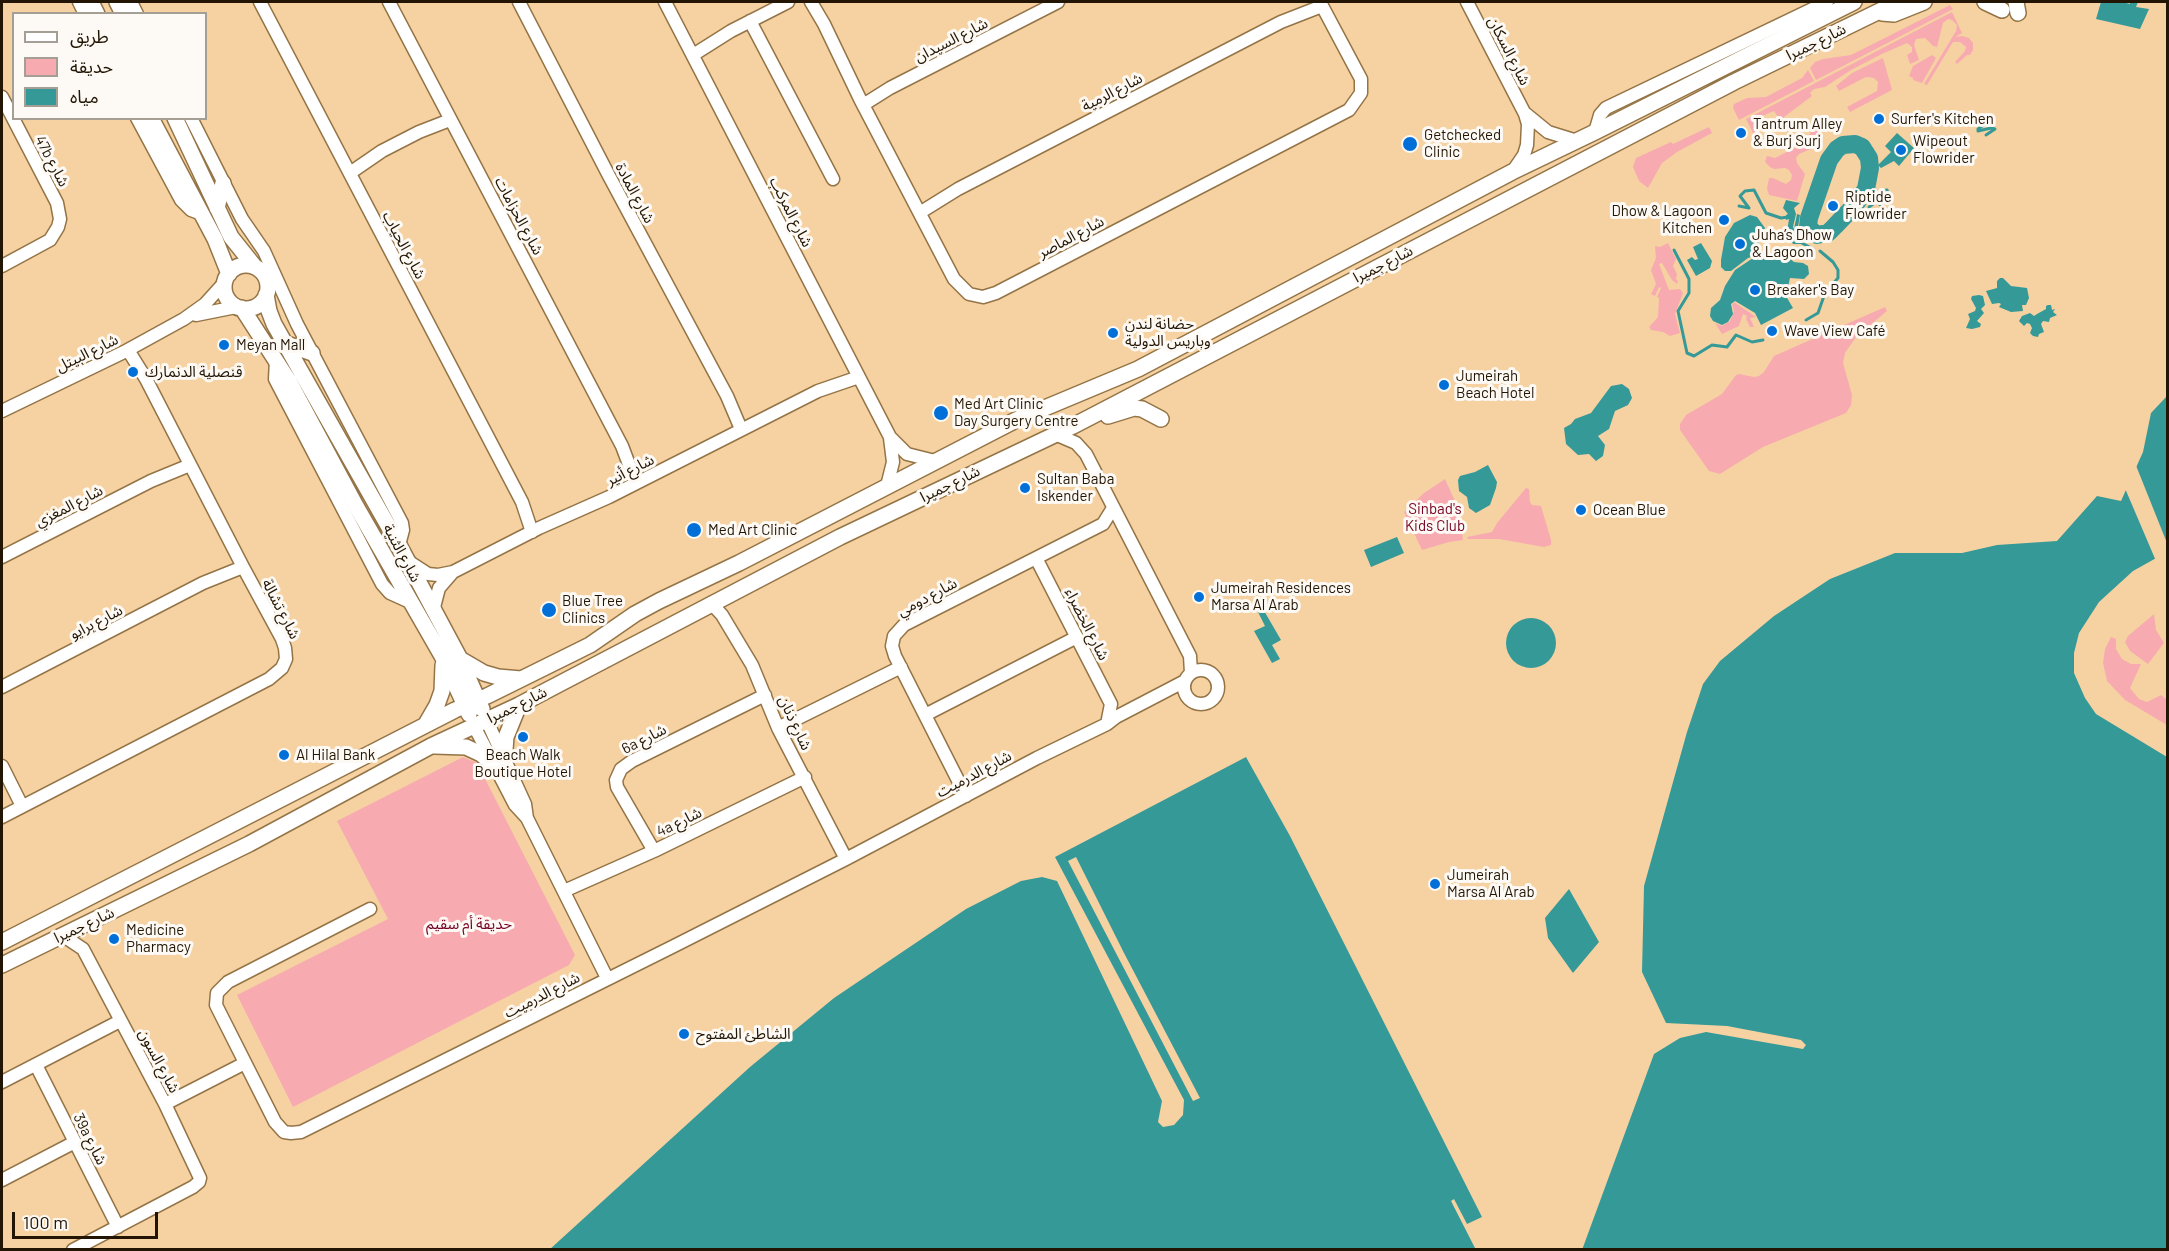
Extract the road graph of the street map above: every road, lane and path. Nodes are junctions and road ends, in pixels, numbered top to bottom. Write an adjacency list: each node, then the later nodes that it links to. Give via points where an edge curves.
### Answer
1 (260, 2): 33 (street, شارع الحياب)
2 (389, 2): 25 (street, شارع الحزامات)
3 (519, 2): 58 (street, شارع المادة)
4 (665, 2): 20 (street, شارع المركب)
5 (788, 2): 18 (street)
6 (811, 2): 19 (street, شارع الماصر)
7 (818, 2): 19 (street, شارع الماصر)
8 (1058, 2): 22 (street, شارع السيدان)
9 (1467, 2): 23 (street, شارع السكان)
10 (1827, 2): 31 (street, via 1606,108)
11 (1854, 2): 31 (main road, شارع جميرا)
12 (1898, 2): 16 (main road, شارع جميرا)
13 (1924, 2): 16 (main road, via 1894,14 1884,14)
14 (1985, 2): 17 (main road)
15 (1318, 3): 38 (street, شارع الرمية); 38 (street, شارع الماصر, via 1361,79 1361,93 1349,110 996,293 976,297 961,288)
16 (1884, 6): 44 (main road, شارع جميرا)
17 (2012, 8)
18 (750, 21): 20 (street); 35 (street)
19 (824, 24): 22 (street, شارع الماصر)
20 (691, 50): 52 (street, شارع المركب)
21 (2, 97): 24 (street, 47b شارع)
22 (861, 102): 38 (street, شارع الماصر)
23 (1525, 114): 32 (street, شارع السكان, via 1548,132); 34 (street, شارع السكان, via 1527,145)
24 (12, 117)
25 (448, 117): 33 (street); 63 (street, شارع الحزامات)
26 (14, 120): 40 (street, 47b شارع, via 59,211 58,227 50,240)
27 (138, 120): 39 (street, via 181,200)
28 (152, 120): 39 (main road)
29 (176, 120): 37 (main road)
30 (192, 120): 36 (street)
31 (1595, 132): 32 (main road, شارع جميرا)
32 (1577, 141): 34 (main road, شارع جميرا)
33 (347, 168): 68 (street, شارع الحياب)
34 (1512, 172): 48 (main road, شارع جميرا)
35 (833, 179)
36 (224, 183): 37 (main road); 51 (street, via 264,251)
37 (217, 208): 41 (main road, via 234,242)
38 (918, 208)
39 (202, 214): 42 (main road, via 218,245)
40 (2, 266)
41 (255, 267): 42 (main road, via 240,266); 43 (main road, via 265,276)
42 (226, 278): 45 (main road, via 226,296); 47 (street, شارع البيتل, via 205,304)
43 (266, 295): 45 (main road, via 254,307); 49 (main road, شارع الثنية, via 271,318)
44 (1310, 302): 46 (main road); 54 (main road, شارع جميرا)
45 (239, 307): 47 (street, شارع البيتل); 78 (main road, شارع الثنية, via 276,360)
46 (1329, 307)
47 (184, 319): 50 (street, شارع البيتل)
48 (1190, 343): 53 (main road, شارع جميرا); 54 (main road, via 1178,358 1147,375)
49 (287, 344): 51 (main road); 69 (main road, شارع الثنية)
50 (131, 348): 55 (street, شارع البيتل); 61 (street, شارع تشالة)
51 (312, 353): 69 (street, via 402,523)
52 (857, 373): 58 (street, شارع أنير); 60 (street, شارع المركب)
53 (1116, 379): 57 (main road, via 1116,393 1085,410); 62 (main road, شارع جميرا, via 1016,420)
54 (1146, 387): 57 (main road, شارع جميرا)
55 (2, 411)
56 (1161, 419): 57 (main road, via 1142,409 1130,408)
57 (1073, 426): 59 (main road, شارع جميرا)
58 (745, 427): 63 (street, شارع أنير)
59 (1055, 434): 65 (street, via 1083,450); 75 (main road, شارع جميرا)
60 (890, 437): 62 (street, شارع المركب, via 907,454); 64 (street, شارع المركب, via 893,462)
61 (187, 461): 70 (street, شارع المغزي); 73 (street, شارع تشالة)
62 (935, 461): 64 (main road, شارع جميرا)
63 (640, 481): 68 (street, شارع أنير)
64 (887, 486): 82 (main road, شارع جميرا, via 659,601 590,645)
65 (1113, 508): 66 (street); 67 (street)
66 (1103, 524): 67 (street); 71 (street, شارع دومي)
67 (1122, 526): 81 (street, via 1190,656)
68 (536, 530): 74 (street, شارع أنير)
69 (399, 545): 72 (main road, شارع الثنية)
70 (2, 557)
71 (1036, 558): 77 (street, شارع الخضراء); 80 (street, شارع دومي, via 900,628 892,646)
72 (406, 560): 74 (street, شارع أنير, via 428,574); 76 (main road, شارع الثنية)
73 (241, 563): 83 (street, شارع برايو); 100 (street, شارع تشالة, via 285,648 286,659 278,672)
74 (453, 572): 76 (street, via 440,588)
75 (711, 603): 84 (street, شارع ذنان, via 725,619); 88 (main road, شارع جميرا)
76 (433, 611): 79 (main road, شارع الثنية)
77 (1077, 637): 87 (street, شارع الخضراء); 90 (street)
78 (442, 656): 86 (main road, شارع الثنية); 93 (main road, via 442,691)
79 (459, 657): 82 (main road, via 487,674); 86 (main road, شارع الثنية)
80 (901, 667): 90 (street, شارع دومي); 94 (street)
81 (1188, 677): 85 (street, via 1184,690); 85 (street, شارع الدرميت, via 1201,670 1211,673 1218,691 1207,704 1197,704); 89 (street, شارع الدرميت)
82 (521, 679): 86 (main road, شارع جميرا)
83 (2, 687)
84 (765, 695): 94 (street, شارع ذنان); 102 (street, 6a شارع, via 632,761 618,772 617,787)
85 (1187, 696): 92 (street, شارع الدرميت, via 1167,697 1117,723)
86 (472, 703): 91 (main road, شارع الثنية); 93 (main road, شارع جميرا)
87 (1111, 704): 89 (street); 92 (street)
88 (519, 705): 91 (main road, شارع جميرا); 96 (main road)
89 (1130, 710): 92 (street, شارع الدرميت)
90 (926, 716): 99 (street, شارع دومي)
91 (480, 723): 95 (main road, شارع جميرا); 96 (street, شارع الثنية)
92 (1107, 724): 99 (street, شارع الدرميت)
93 (425, 725): 108 (main road, شارع جميرا)
94 (778, 728): 98 (street, شارع ذنان)
95 (431, 746): 96 (main road, via 466,747); 106 (main road, شارع جميرا, via 249,844)
96 (499, 763): 104 (street, شارع الثنية, via 525,804 527,818)
97 (2, 766): 100 (street)
98 (805, 777): 102 (street, 4a شارع); 103 (street, شارع ذنان)
99 (966, 796): 103 (street, شارع الدرميت)
100 (22, 806): 101 (street, شارع تشالة)
101 (2, 817)
102 (654, 851): 104 (street, 4a شارع)
103 (846, 859): 111 (street, شارع الدرميت)
104 (564, 891): 111 (street, شارع الثنية)
105 (370, 909): 113 (street, شارع الدرميت, via 220,988 216,1005)
106 (90, 923): 107 (main road, شارع جميرا); 109 (street)
107 (62, 935): 109 (street, شارع السون); 110 (main road, شارع جميرا)
108 (2, 942)
109 (83, 949): 112 (street, شارع السون)
110 (2, 965)
111 (607, 978): 113 (street, شارع الدرميت, via 297,1133 279,1127)
112 (120, 1021): 114 (street); 116 (street, شارع السون)
113 (245, 1063): 116 (street)
114 (36, 1065): 115 (street); 117 (street, 39a شارع)
115 (2, 1082)
116 (165, 1104): 119 (street, شارع السون, via 199,1173 199,1182)
117 (75, 1142): 118 (street); 119 (street, 39a شارع)
118 (2, 1180)
119 (118, 1227): 120 (street)
120 (73, 1250)

